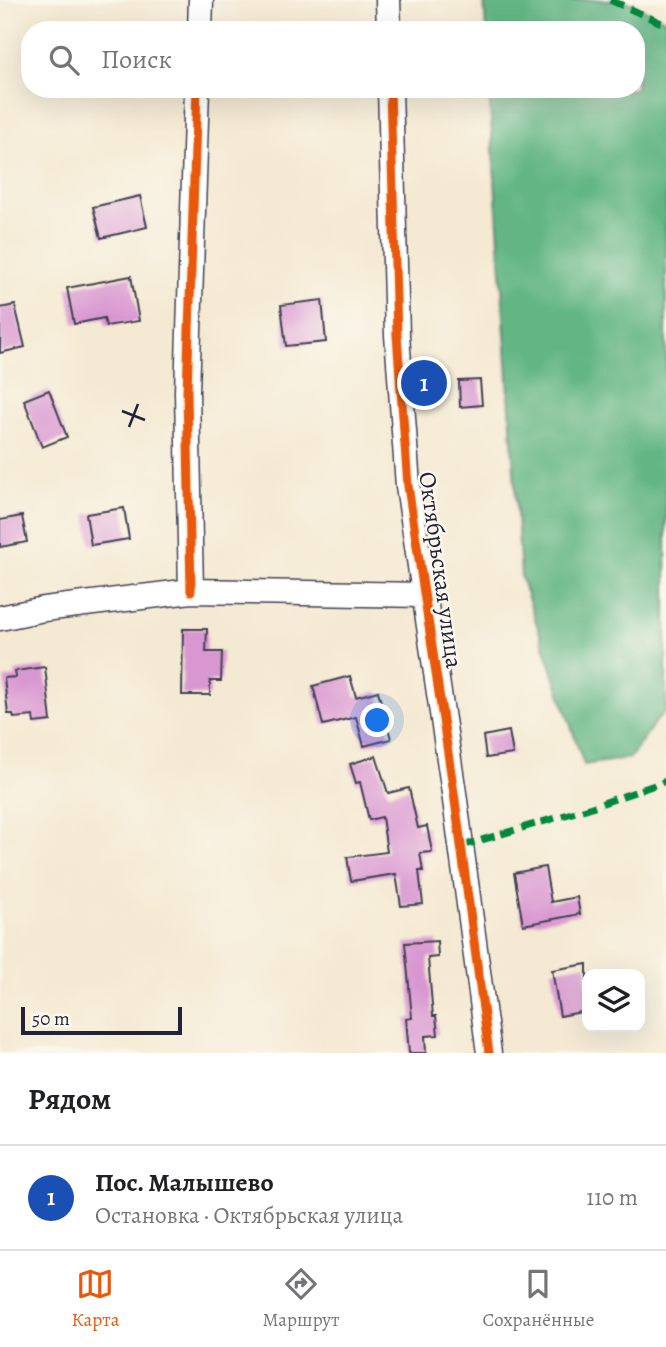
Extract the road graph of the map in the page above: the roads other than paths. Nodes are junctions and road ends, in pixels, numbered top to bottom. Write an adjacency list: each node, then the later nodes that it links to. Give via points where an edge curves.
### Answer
1 (201, 0): 3 (street)
2 (388, 0): 4 (street)
3 (200, 21)
4 (389, 21)
5 (197, 98): 7 (street, via 187,392)
6 (390, 98): 8 (street, Октябрьская улица, via 397,335 408,486)
7 (191, 591): 8 (street); 9 (street)
8 (424, 595): 10 (street, Октябрьская улица)
9 (0, 618)
10 (489, 1053)

